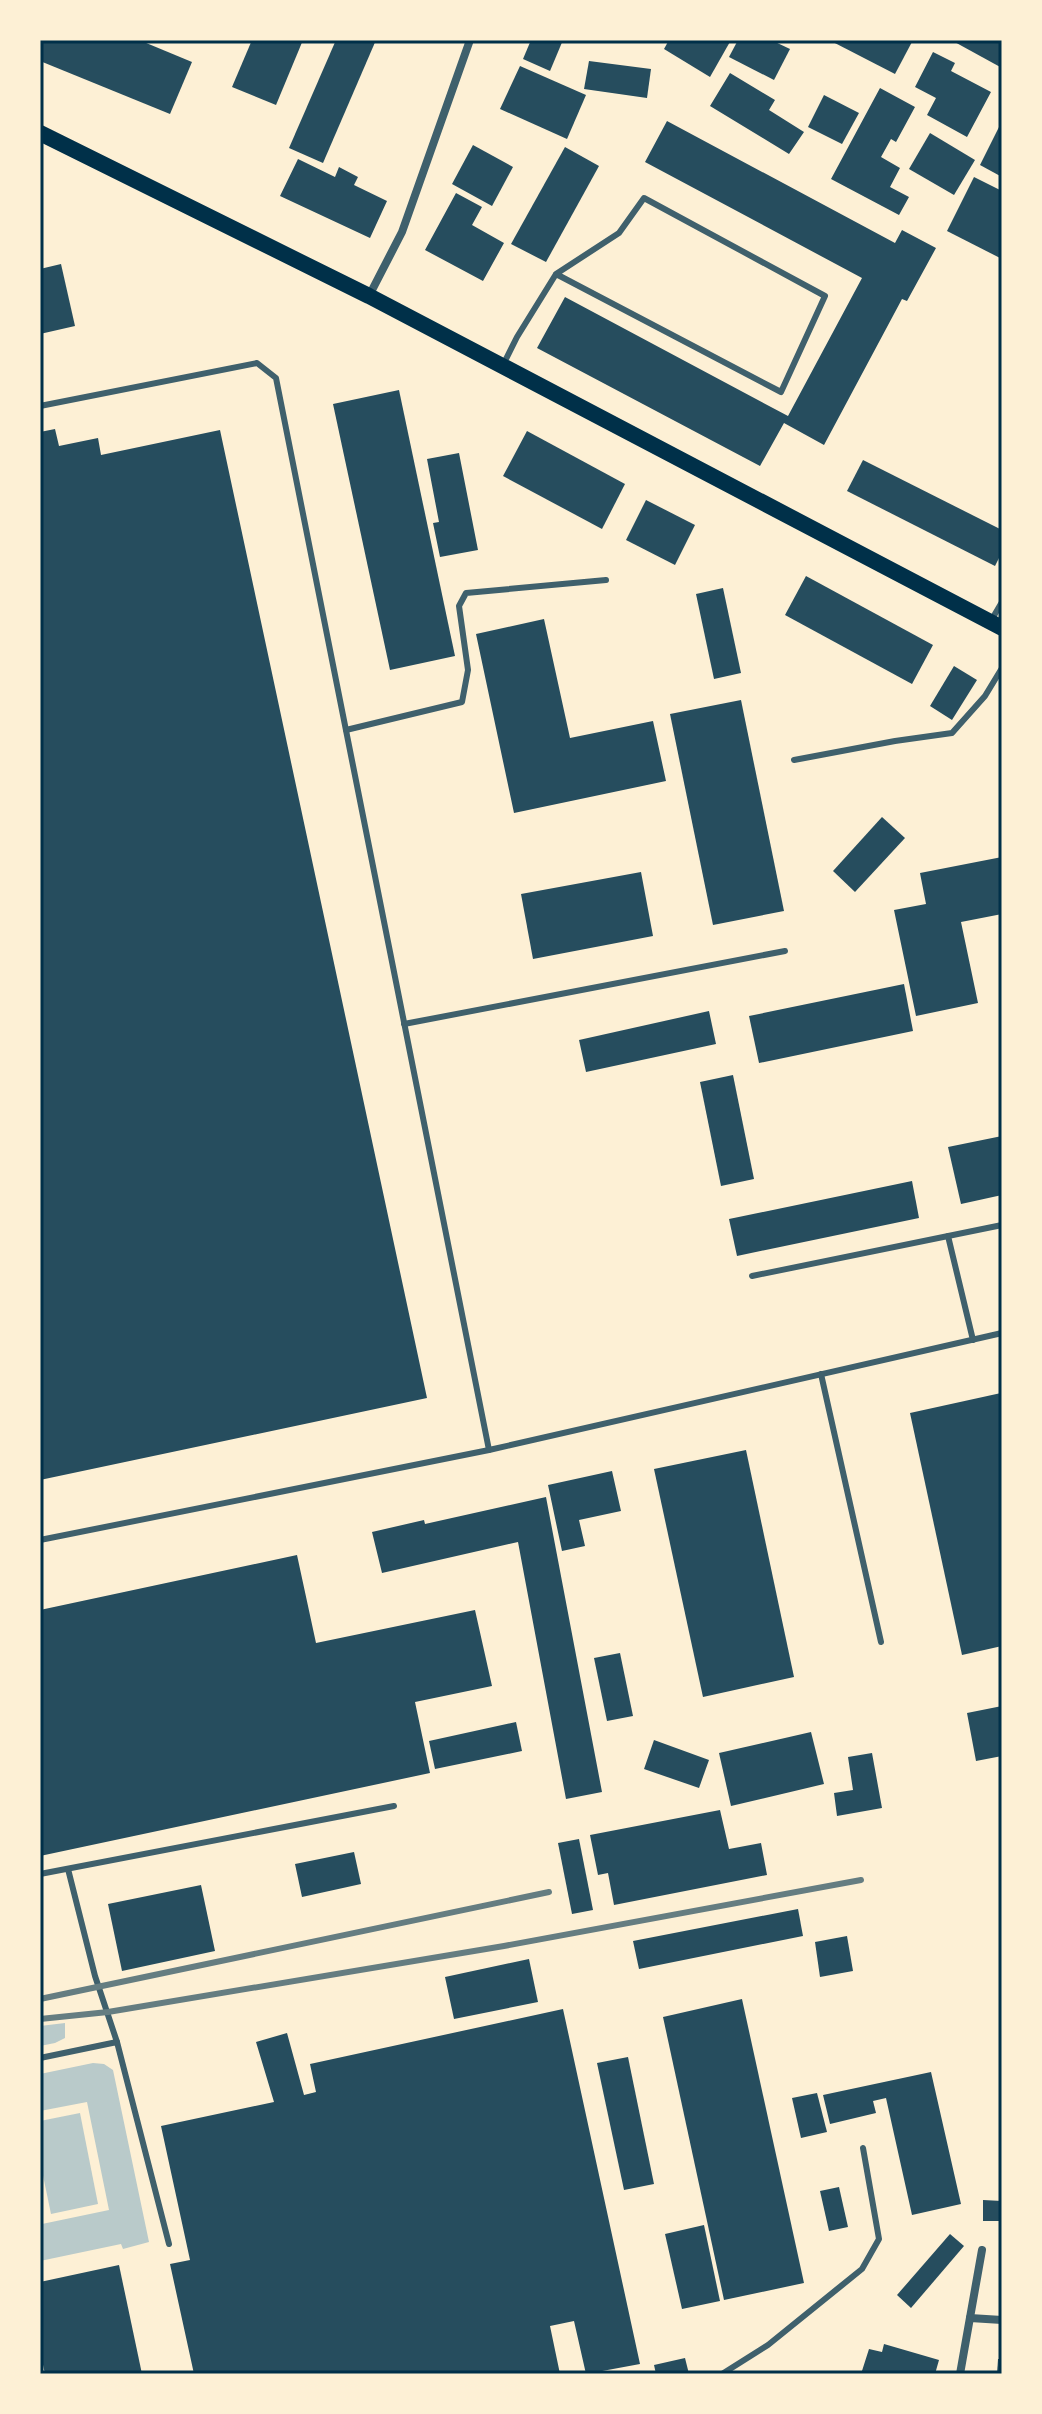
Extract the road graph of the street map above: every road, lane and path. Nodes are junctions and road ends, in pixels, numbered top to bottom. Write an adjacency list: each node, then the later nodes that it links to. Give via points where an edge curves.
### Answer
1 (470, 40): 4 (street, via 402,232)
2 (40, 133): 4 (main road)
3 (556, 274): 3 (lane, via 781,392 825,296 644,198 619,233); 5 (lane)
4 (369, 296): 5 (main road)
5 (502, 366): 9 (main road)
6 (40, 406): 11 (lane, via 257,363 276,378)
7 (606, 580): 11 (lane, via 466,593 459,606 468,670 462,702)
8 (1002, 602): 9 (lane)
9 (996, 625)
10 (1002, 668): 12 (lane, via 952,733)
11 (346, 730): 14 (lane)
12 (794, 760)
13 (785, 951): 14 (lane)
14 (404, 1024): 21 (lane)
15 (1002, 1225): 16 (lane)
16 (948, 1236): 17 (lane); 19 (lane)
17 (752, 1276)
18 (1002, 1333): 19 (lane)
19 (973, 1340): 20 (lane)
20 (821, 1374): 21 (lane); 23 (lane)
21 (489, 1450): 22 (lane)
22 (40, 1540)
23 (881, 1642)
24 (394, 1806): 25 (lane)
25 (68, 1869): 26 (lane); 27 (lane)
26 (40, 1874)
27 (117, 2042): 28 (lane); 30 (lane)
28 (40, 2058)
29 (863, 2148): 34 (lane, via 879,2239 862,2269 768,2345)
30 (169, 2244)
31 (982, 2250): 32 (street)
32 (970, 2318): 33 (street); 35 (street)
33 (1002, 2320)
34 (722, 2374)
35 (960, 2374)

